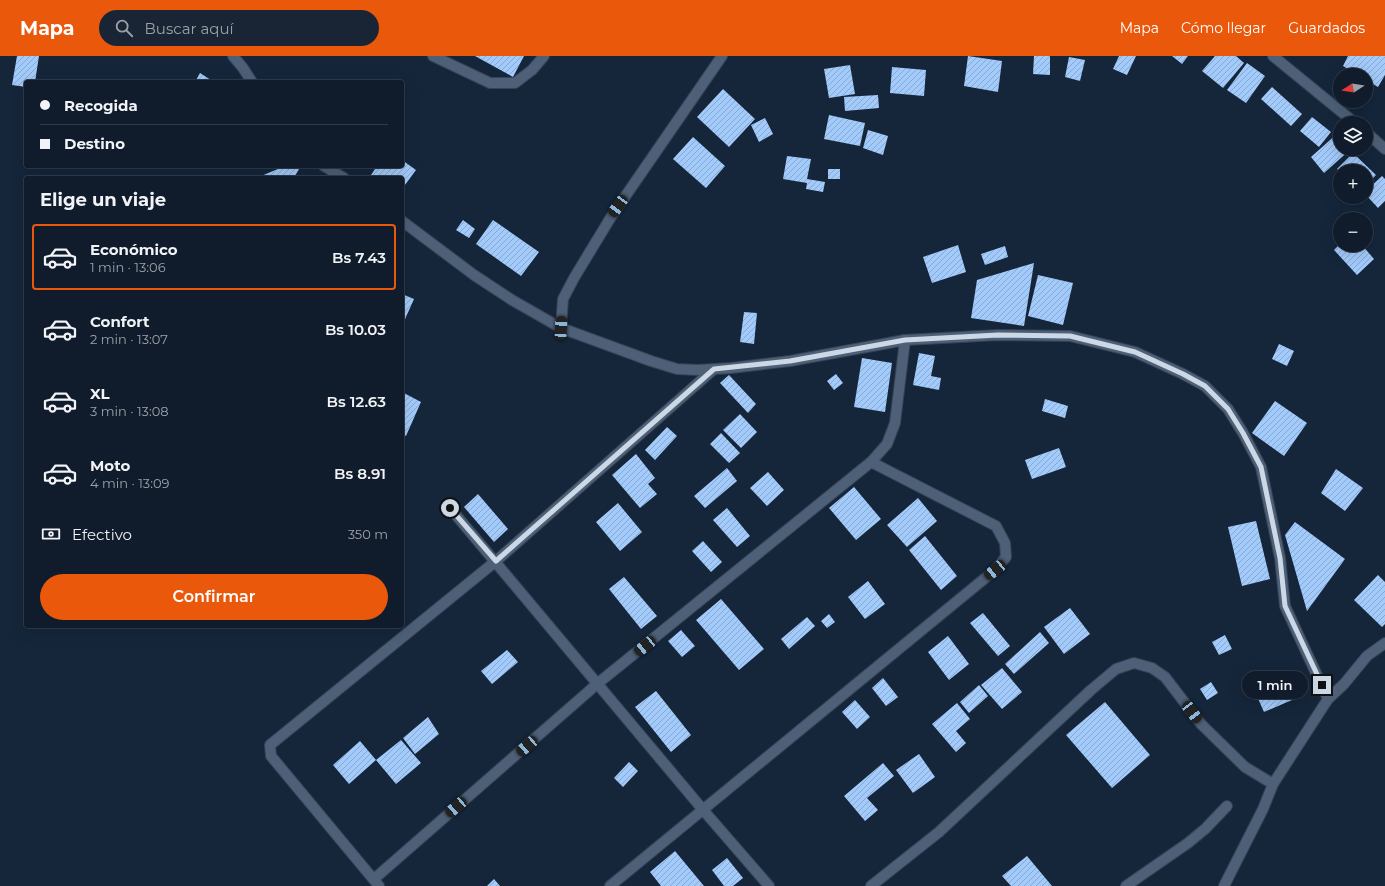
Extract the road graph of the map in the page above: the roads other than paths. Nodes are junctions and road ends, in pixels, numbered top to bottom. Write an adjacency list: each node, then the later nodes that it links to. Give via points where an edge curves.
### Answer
1 (233, 56): 6 (street)
2 (433, 56): 3 (street, via 490,83 515,83 532,70)
3 (544, 56)
4 (722, 56): 13 (street, via 611,217 574,278 562,299)
5 (1273, 56): 7 (street)
6 (251, 80)
7 (1346, 116)
8 (1373, 138): 9 (street)
9 (1385, 149)
10 (327, 168): 11 (street)
11 (341, 176)
12 (404, 223): 13 (street, via 474,275)
13 (561, 328): 15 (street, via 677,369)
14 (905, 340): 15 (street, via 790,361); 16 (street, via 895,423 887,444); 21 (street, via 998,335 1070,336 1135,352 1205,386 1228,409 1261,467 1280,558 1285,606)
15 (714, 369): 18 (street)
16 (871, 462): 20 (street); 24 (street, via 996,526 1005,543 1006,557 995,570)
17 (450, 508): 18 (street)
18 (496, 561): 20 (street); 25 (street, via 270,745 271,756)
19 (1385, 643): 21 (street, via 1367,656 1344,684)
20 (598, 684): 24 (street); 25 (street)
21 (1328, 698): 22 (street)
22 (1273, 784): 28 (street, via 1245,767 1201,724 1165,677 1152,668 1134,663 1116,669 1091,690 940,832); 30 (street)
23 (1227, 806): 29 (street, via 1188,843)
24 (704, 811): 26 (street); 27 (street)
25 (377, 883)
26 (610, 886)
27 (769, 886)
28 (871, 886)
29 (1126, 886)
30 (1224, 886)

